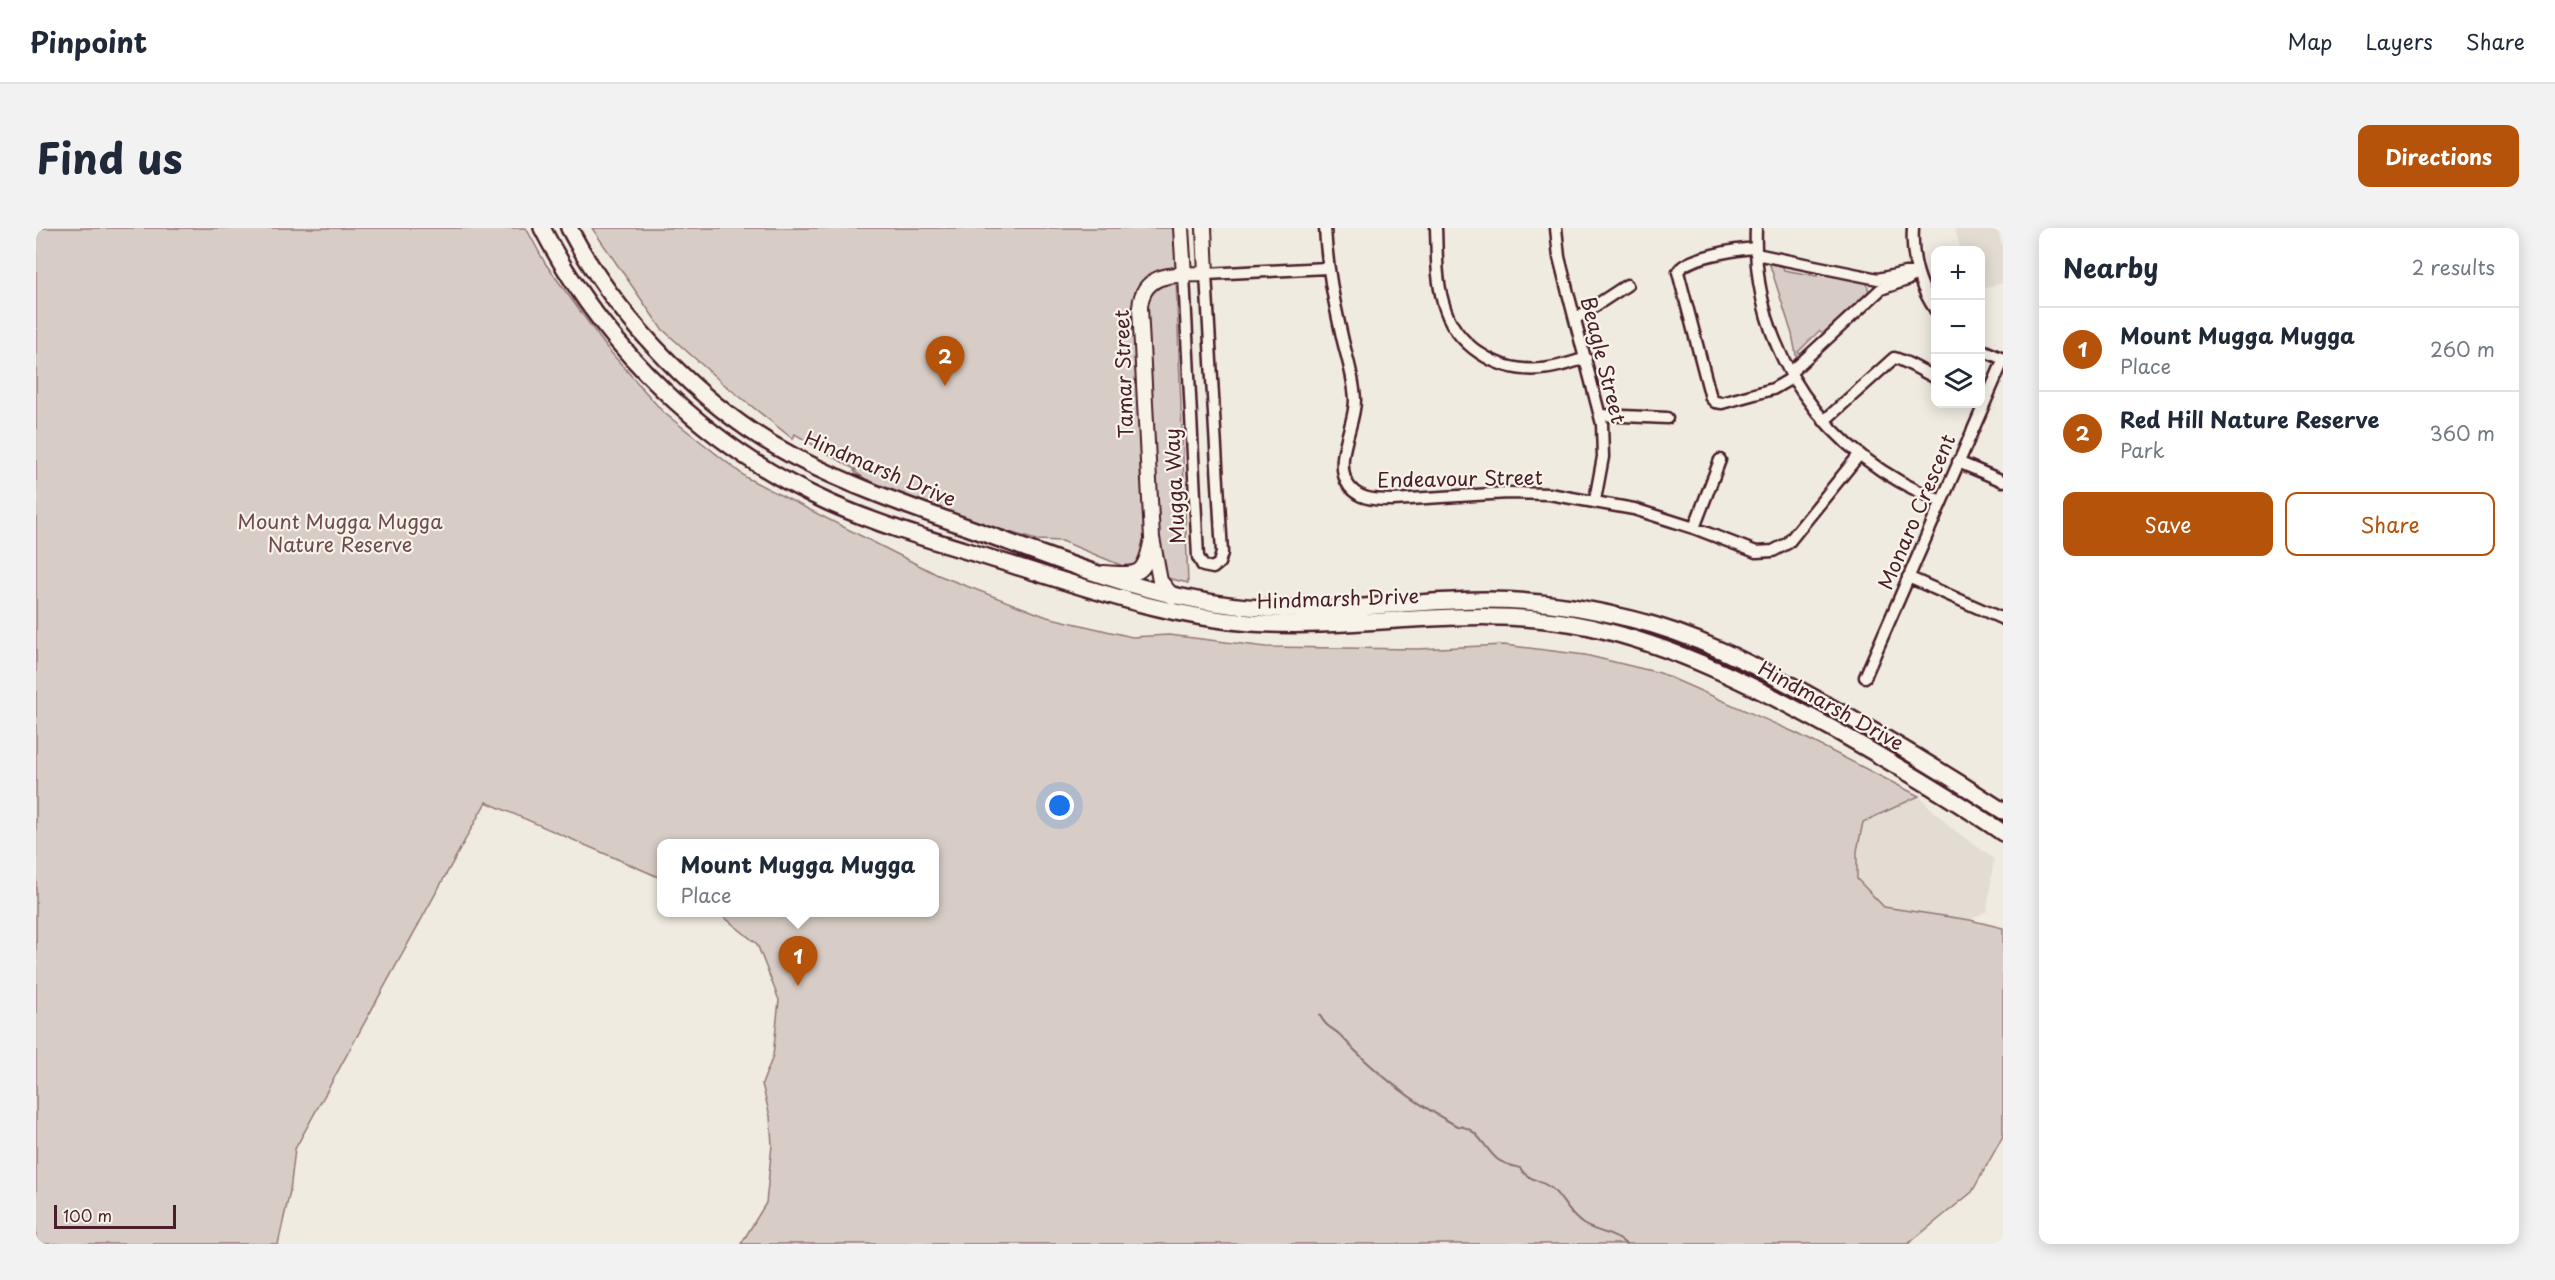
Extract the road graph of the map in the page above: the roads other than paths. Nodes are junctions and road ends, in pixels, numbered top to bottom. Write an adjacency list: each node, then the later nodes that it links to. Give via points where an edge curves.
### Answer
1 (542, 228): 42 (main road, Hindmarsh Drive, via 561,266 590,309 659,387 743,454 828,502 895,528 1107,595 1186,615 1250,623 1302,624 1449,615 1507,616 1563,622 1640,640 1708,664 1789,705)
2 (569, 228): 36 (main road, Hindmarsh Drive, via 585,260 639,329 682,373 750,429 789,454 851,484)
3 (1181, 228): 14 (main road, Mugga Way)
4 (1204, 228): 13 (main road, Mugga Way)
5 (1325, 228): 11 (street, Endeavour Street)
6 (1436, 228): 19 (street, via 1443,305 1472,349 1497,363 1523,370 1551,368)
7 (1556, 228): 17 (street, Beagle Street)
8 (1756, 228): 10 (street)
9 (1913, 228): 12 (street)
10 (1756, 251): 12 (street, via 1878,279); 21 (street, via 1766,316); 21 (street, via 1736,249 1684,264 1678,272 1711,398 1722,403 1773,389)
11 (1327, 268): 13 (street, Tamar Street); 32 (street, Endeavour Street, via 1355,402 1343,469 1351,489 1372,500 1508,493)
12 (1917, 273): 16 (street); 21 (street, via 1881,289)
13 (1206, 274): 14 (main road, Tamar Street); 14 (street, Mugga Way, via 1222,553 1220,563 1213,568 1203,566 1198,557)
14 (1184, 275): 35 (main road, Tamar Street, via 1153,280 1140,299)
15 (1627, 285): 17 (street)
16 (1931, 303)
17 (1575, 319): 19 (street, Beagle Street)
18 (1985, 351): 20 (street)
19 (1586, 358): 25 (street, Beagle Street)
20 (2003, 360): 23 (street, Monaro Crescent)
21 (1791, 376): 27 (street)
22 (1931, 376): 27 (street, via 1894,358)
23 (1985, 394)
24 (1979, 408): 30 (street, Monaro Crescent)
25 (1601, 415): 26 (street); 32 (street, Beagle Street, via 1604,447)
26 (1666, 418)
27 (1824, 421): 28 (street)
28 (1859, 455): 33 (street, via 1906,486); 34 (street, Endeavour Street, via 1788,543 1776,550 1753,551)
29 (1720, 460): 34 (street)
30 (1958, 462): 31 (street); 33 (street, Monaro Crescent)
31 (2003, 481)
32 (1595, 500): 34 (street, Endeavour Street)
33 (1941, 501): 37 (street, Monaro Crescent)
34 (1695, 528)
35 (1152, 538): 36 (main road, Tamar Street, via 1147,562 1138,572); 38 (main road, Tamar Street, via 1160,581)
36 (1089, 572): 38 (main road, Hindmarsh Drive)
37 (1908, 577): 39 (street); 40 (street, Monaro Crescent)
38 (1173, 597): 41 (main road, Hindmarsh Drive, via 1261,609 1323,610 1511,601 1629,618 1697,640 1758,669 1878,734)
39 (2003, 618)
40 (1865, 677)
41 (2003, 811)
42 (2003, 833)

